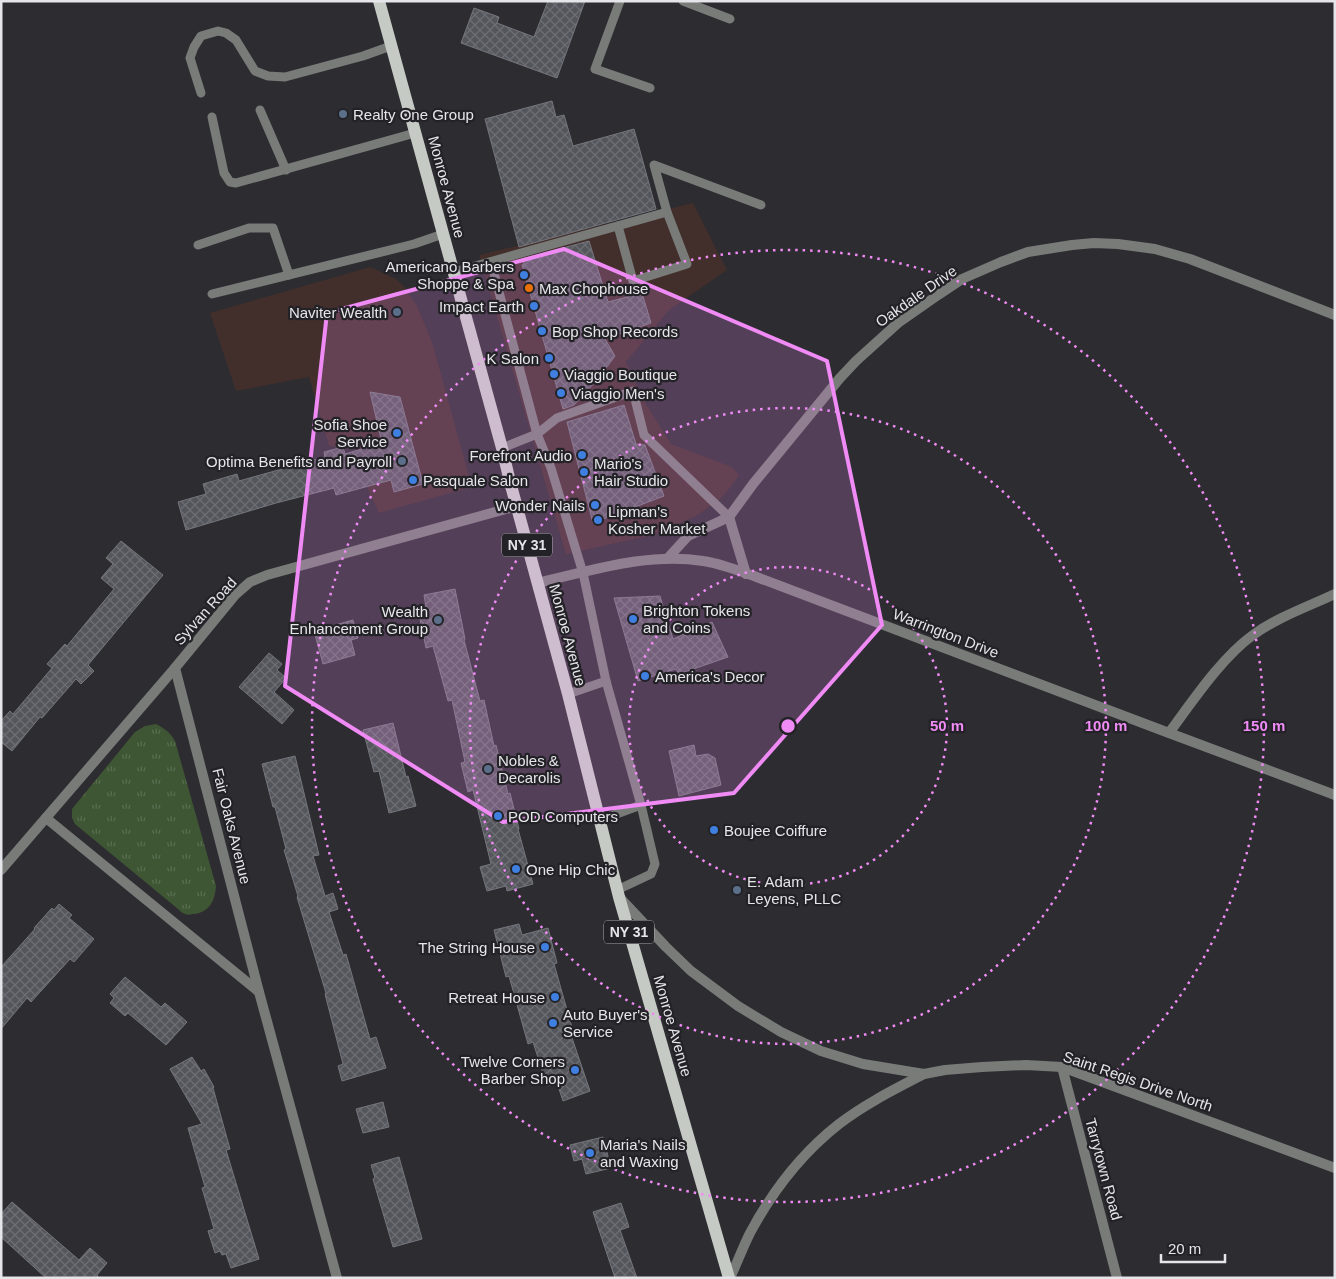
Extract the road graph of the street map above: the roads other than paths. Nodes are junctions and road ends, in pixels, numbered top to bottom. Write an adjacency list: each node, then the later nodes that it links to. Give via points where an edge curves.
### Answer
1 (379, 1): 5 (main road, Monroe Avenue / NY 31)
2 (620, 1): 6 (lane, via 595,69)
3 (683, 1): 4 (lane)
4 (730, 19)
5 (391, 46): 7 (lane, via 285,77 268,76 255,71 236,40 218,31 201,36 190,58); 10 (main road, Monroe Avenue / NY 31)
6 (650, 88)
7 (201, 93)
8 (260, 110): 11 (lane)
9 (212, 117): 11 (lane, via 224,173 230,182)
10 (415, 133): 11 (lane); 15 (main road, Monroe Avenue / NY 31)
11 (286, 170)
12 (761, 205): 13 (lane, via 654,165)
13 (667, 212): 14 (lane); 14 (lane, via 687,264 633,281)
14 (618, 226): 17 (lane)
15 (443, 234): 18 (main road, Monroe Avenue / NY 31); 19 (lane)
16 (198, 245): 19 (lane, via 249,228 273,228)
17 (491, 262): 18 (lane); 22 (lane)
18 (454, 272): 23 (main road, Monroe Avenue / NY 31)
19 (288, 274): 20 (lane)
20 (212, 294)
21 (1335, 314): 25 (street, Oakdale Drive, via 1155,249 1094,243 1028,252 962,280 898,323 840,378)
22 (537, 434): 23 (lane); 25 (lane, via 557,418 633,391 644,435); 27 (lane, via 551,468)
23 (502, 448): 24 (main road, Monroe Avenue / NY 31)
24 (516, 506): 29 (main road, Monroe Avenue / NY 31); 31 (street, Sylvan Road, via 250,582 235,595)
25 (729, 517): 26 (street, Oakdale Drive, via 688,536); 28 (street)
26 (667, 559): 27 (street, Warrington Drive, via 644,560); 28 (street, Warrington Drive, via 704,561)
27 (583, 572): 29 (street, Warrington Drive); 32 (lane)
28 (746, 574): 34 (street, Warrington Drive)
29 (537, 583): 33 (main road, Monroe Avenue / NY 31)
30 (1335, 594): 34 (street, via 1291,613 1251,636 1214,674)
31 (175, 668): 37 (street, Sylvan Road); 41 (street, Fair Oaks Avenue)
32 (606, 681): 33 (lane); 36 (lane)
33 (568, 694): 38 (main road, Monroe Avenue / NY 31)
34 (1168, 733): 35 (street, Warrington Drive)
35 (1335, 795)
36 (641, 805): 38 (lane); 40 (lane, via 655,864 650,874)
37 (46, 818): 39 (street, Sylvan Road); 41 (street)
38 (600, 820): 40 (main road, Monroe Avenue / NY 31)
39 (1, 870)
40 (618, 894): 43 (street, Saint Regis Drive North, via 691,970 738,1006 780,1032 821,1051 863,1064); 46 (main road, Monroe Avenue / NY 31)
41 (259, 992): 45 (street, Fair Oaks Avenue)
42 (1062, 1067): 43 (street, Saint Regis Drive North, via 1000,1066); 44 (street, Saint Regis Drive North); 47 (street, Tarrytown Road)
43 (924, 1074): 46 (street, Saint Regis Drive North, via 840,1123 791,1171 757,1220)
44 (1335, 1168)
45 (337, 1278)
46 (729, 1278)
47 (1117, 1278)

